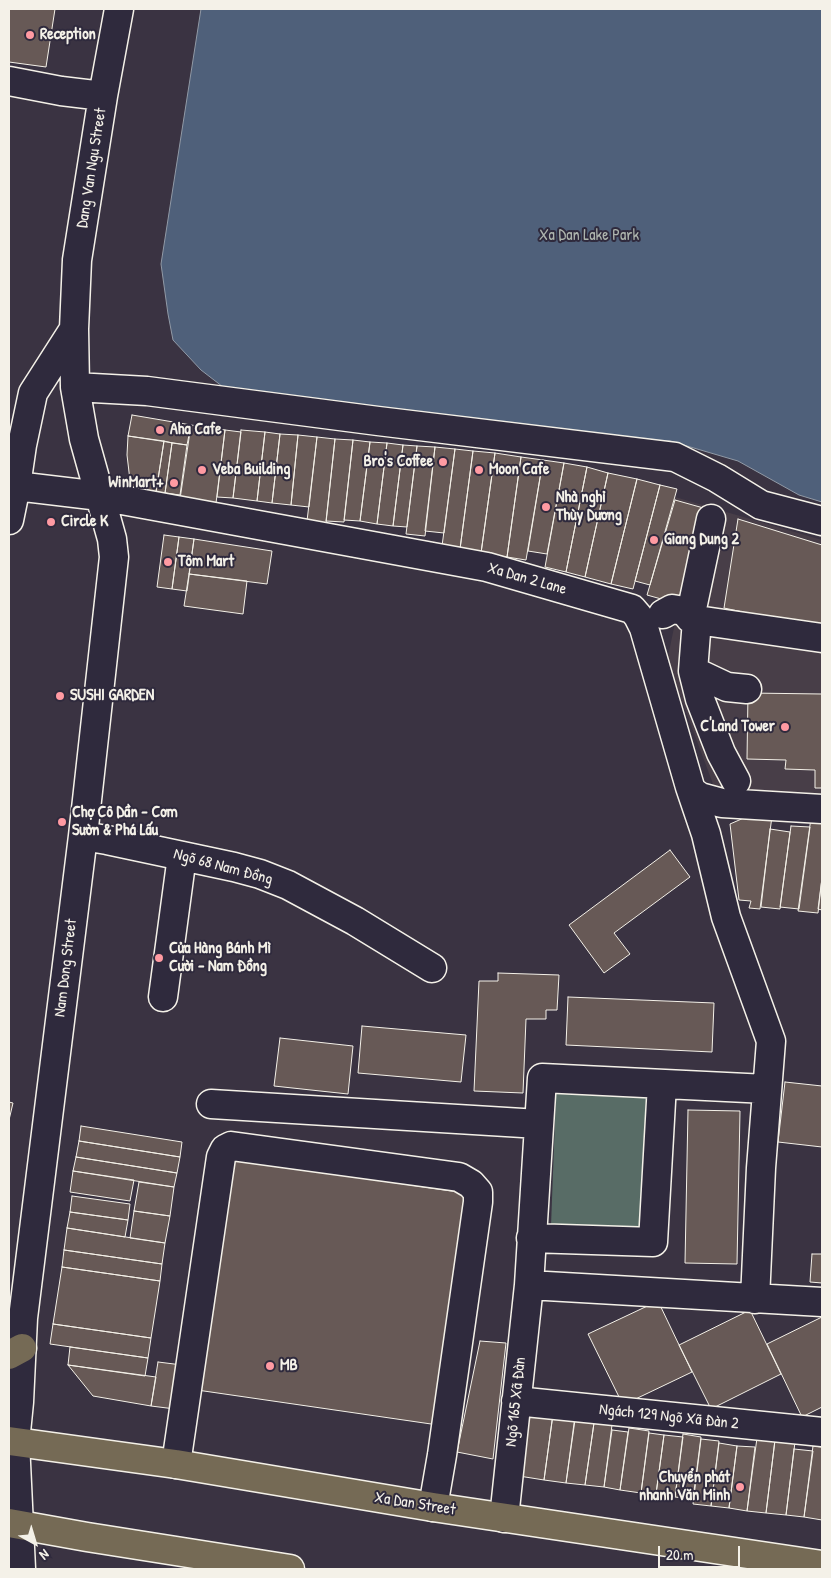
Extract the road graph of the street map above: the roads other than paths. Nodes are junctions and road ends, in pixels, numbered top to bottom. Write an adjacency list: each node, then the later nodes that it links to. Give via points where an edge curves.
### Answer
1 (119, 9): 3 (street, Dang Van Ngu Street)
2 (9, 81): 3 (street)
3 (103, 96): 4 (street, Dang Van Ngu Street, via 78,260)
4 (74, 329): 5 (street, Dang Van Ngu Street); 6 (street, Dang Van Ngu Street, via 33,393)
5 (75, 387): 7 (street, Dang Van Ngu Street, via 84,439); 10 (street, via 147,391 675,457 761,504)
6 (16, 486): 7 (street, Xa Dan 2 Lane); 9 (street, Dang Van Ngu Street)
7 (100, 496): 11 (street, Xa Dan 2 Lane, via 487,567); 19 (street, Nam Dong Street, via 114,557)
8 (711, 519): 12 (street)
9 (9, 520)
10 (822, 521)
11 (632, 609): 12 (street, Xa Dan 2 Lane, via 663,614 672,609 684,611); 17 (street, via 644,628)
12 (694, 619): 13 (street); 14 (street)
13 (822, 638)
14 (693, 671): 15 (street, via 727,687); 16 (street, via 721,753)
15 (748, 689)
16 (736, 781)
17 (693, 792): 18 (street, via 722,803); 24 (street, via 726,917 771,1041)
18 (822, 809)
19 (83, 836): 20 (street, Ngõ 68 Nam Đồng); 34 (street, Nam Dong Street, via 23,1318)
20 (182, 856): 21 (street, Ngõ 68 Nam Đồng, via 243,869 288,885); 22 (street)
21 (432, 968)
22 (163, 997)
23 (662, 1084): 24 (street); 26 (street, Ngõ 165 Xã Đàn, via 542,1078); 29 (street, via 653,1242)
24 (767, 1089): 31 (street)
25 (210, 1104): 26 (street)
26 (539, 1124): 29 (street, Ngõ 165 Xã Đàn)
27 (496, 1192): 33 (street, via 484,1288)
28 (198, 1217): 35 (street, via 180,1331)
29 (531, 1238): 30 (street, Ngõ 165 Xã Đàn)
30 (529, 1285): 31 (street); 36 (street, Ngõ 165 Xã Đàn)
31 (755, 1299): 32 (street)
32 (822, 1302)
33 (461, 1324): 35 (street, via 478,1202 478,1192 471,1184 458,1177 231,1146 221,1157); 40 (street)
34 (15, 1351): 38 (street, Nam Dong Street)
35 (192, 1357): 39 (street)
36 (516, 1401): 37 (street, Ngách 129 Ngõ Xã Đàn 2); 41 (street, Ngõ 165 Xã Đàn)
37 (822, 1432)
38 (12, 1441): 39 (main road, Xa Dan Street); 42 (street, Nam Dong Street)
39 (176, 1464): 40 (main road, Xa Dan Street)
40 (433, 1507): 41 (main road, Xa Dan Street)
41 (504, 1518): 43 (main road, Xa Dan Street)
42 (14, 1524): 44 (street, Nam Dong Street); 45 (main road)
43 (822, 1565)
44 (21, 1569)
45 (290, 1569)

